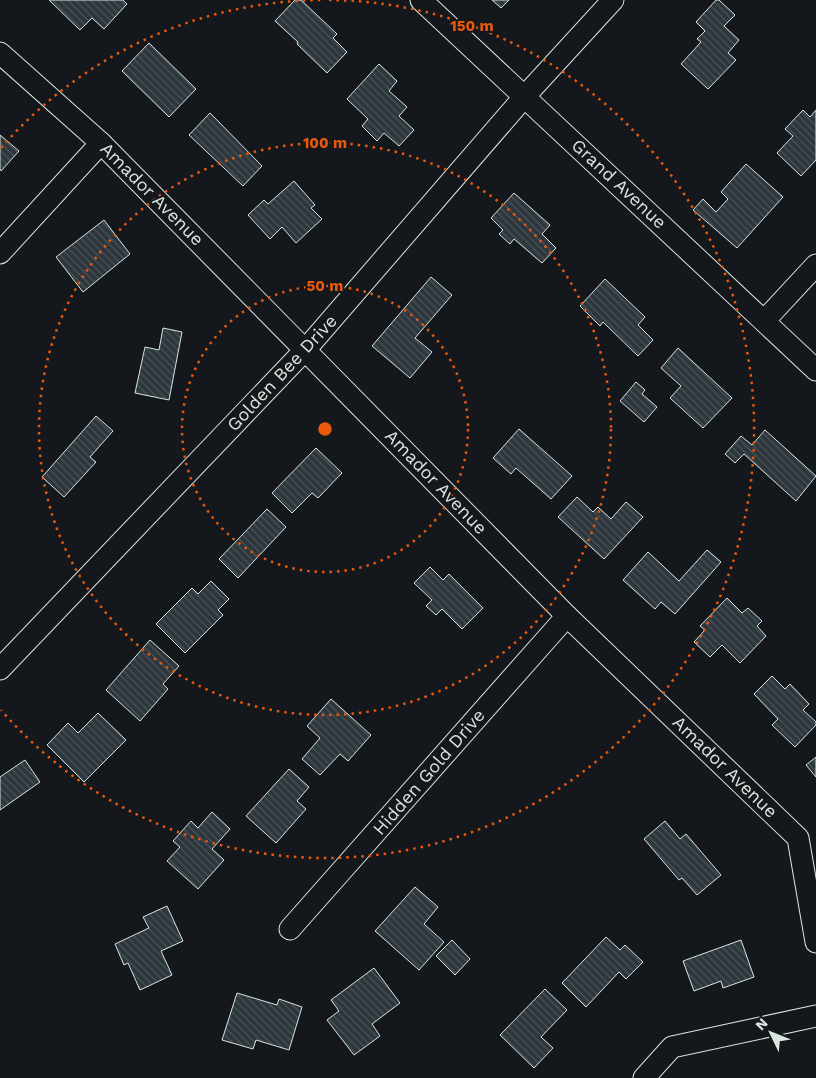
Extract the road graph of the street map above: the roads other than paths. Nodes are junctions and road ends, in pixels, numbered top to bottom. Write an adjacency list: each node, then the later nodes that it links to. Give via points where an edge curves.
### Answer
1 (421, 0): 4 (street, Grand Avenue)
2 (613, 0): 4 (street, Golden Bee Drive)
3 (0, 53): 5 (street, Amador Avenue)
4 (525, 96): 8 (street, Grand Avenue); 9 (street, Golden Bee Drive)
5 (101, 143): 6 (street); 9 (street, Amador Avenue)
6 (0, 253)
7 (816, 265): 8 (street)
8 (764, 321): 10 (street, Grand Avenue)
9 (306, 349): 11 (street, Amador Avenue); 12 (street, Golden Bee Drive)
10 (816, 370)
11 (567, 616): 13 (street, Hidden Gold Drive); 14 (street, Amador Avenue, via 798,838)
12 (0, 669)
13 (290, 929)
14 (816, 942)
15 (816, 1016): 16 (street, via 672,1047)
16 (644, 1078)

